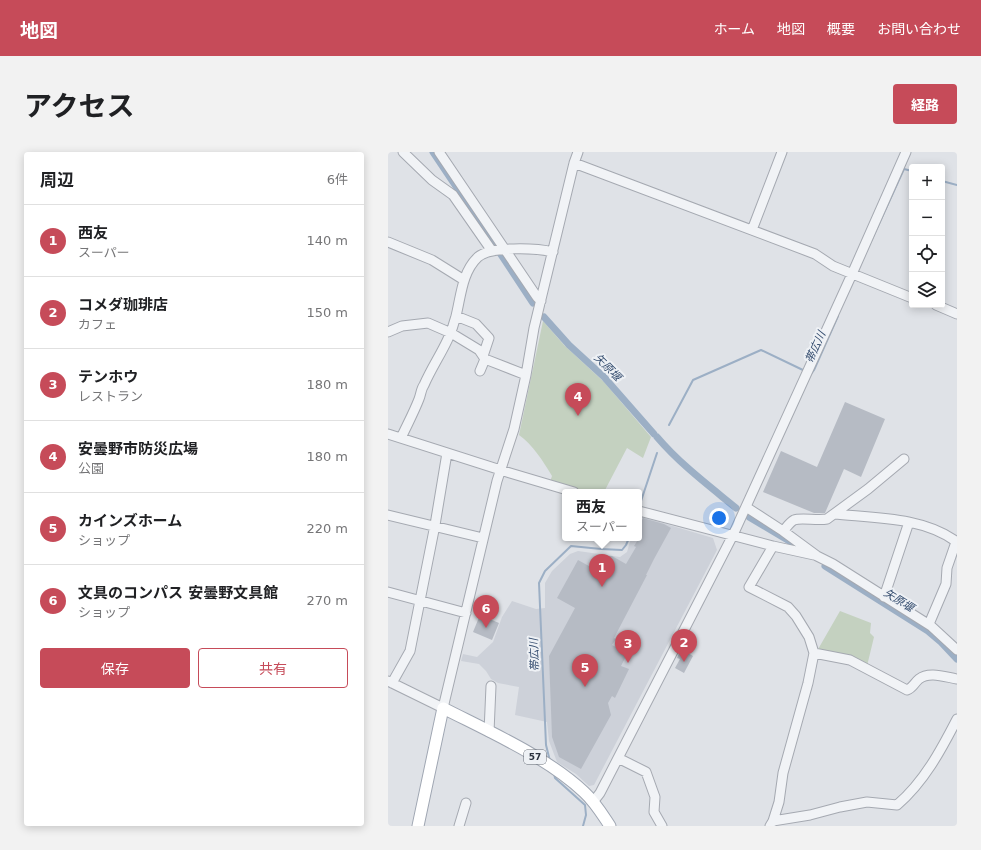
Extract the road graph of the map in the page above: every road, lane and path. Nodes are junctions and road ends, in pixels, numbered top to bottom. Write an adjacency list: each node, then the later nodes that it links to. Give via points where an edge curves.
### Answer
1 (403, 152): 10 (street, via 432,180 453,195)
2 (439, 152): 9 (street)
3 (578, 152): 6 (street)
4 (782, 152): 7 (street)
5 (906, 152): 12 (street)
6 (574, 163): 7 (street); 11 (street)
7 (752, 230): 12 (street, via 815,254)
8 (388, 242): 13 (street, via 432,260)
9 (505, 250): 10 (street); 11 (street); 15 (street)
10 (492, 251): 13 (street, via 475,260)
11 (553, 252): 15 (street)
12 (852, 274): 14 (street); 30 (street)
13 (464, 280): 18 (street)
14 (909, 297)
15 (541, 301): 23 (street)
16 (943, 308): 17 (street)
17 (957, 314)
18 (456, 316): 20 (street); 21 (street, via 476,324 489,338)
19 (388, 332): 20 (street, via 402,326 428,323)
20 (451, 333): 21 (street, via 479,350); 25 (street, via 423,386)
21 (484, 358): 22 (street); 23 (street)
22 (480, 371)
23 (526, 375): 28 (street, via 514,429)
24 (388, 434): 25 (street)
25 (401, 438): 26 (street)
26 (447, 453): 28 (street); 35 (street)
27 (904, 458): 32 (street)
28 (501, 470): 29 (street); 38 (street)
29 (564, 489)
30 (746, 507): 36 (street); 37 (street)
31 (642, 512): 37 (street)
32 (834, 514): 34 (street); 36 (street, via 827,519 794,520)
33 (388, 515): 35 (street)
34 (909, 522): 39 (street, via 930,527); 43 (street)
35 (435, 525): 38 (street); 44 (street)
36 (783, 531): 41 (street)
37 (733, 535): 40 (street); 55 (street)
38 (483, 538): 45 (street)
39 (957, 542): 46 (street, via 948,568 946,584)
40 (773, 546): 41 (street); 48 (street, via 749,587 788,607 809,637)
41 (817, 556): 43 (street)
42 (388, 592): 44 (street)
43 (884, 597): 46 (street)
44 (420, 601): 45 (street); 50 (street, via 410,651)
45 (466, 613): 52 (street)
46 (929, 624): 47 (street)
47 (957, 650)
48 (814, 654): 49 (street, via 850,660 907,690 928,674); 58 (street)
49 (957, 679)
50 (390, 682): 52 (street)
51 (491, 686): 54 (street)
52 (443, 708): 54 (main road, 57); 59 (main road)
53 (957, 719): 58 (street, via 924,776 897,805 867,802)
54 (489, 732): 56 (main road, 57, via 557,770)
55 (618, 758): 56 (street); 62 (street, via 646,772 654,797 654,812)
56 (593, 802): 61 (main road, 57)
57 (466, 803): 60 (street)
58 (772, 824)
59 (418, 826)
60 (459, 826)
61 (610, 826)
62 (662, 826)

